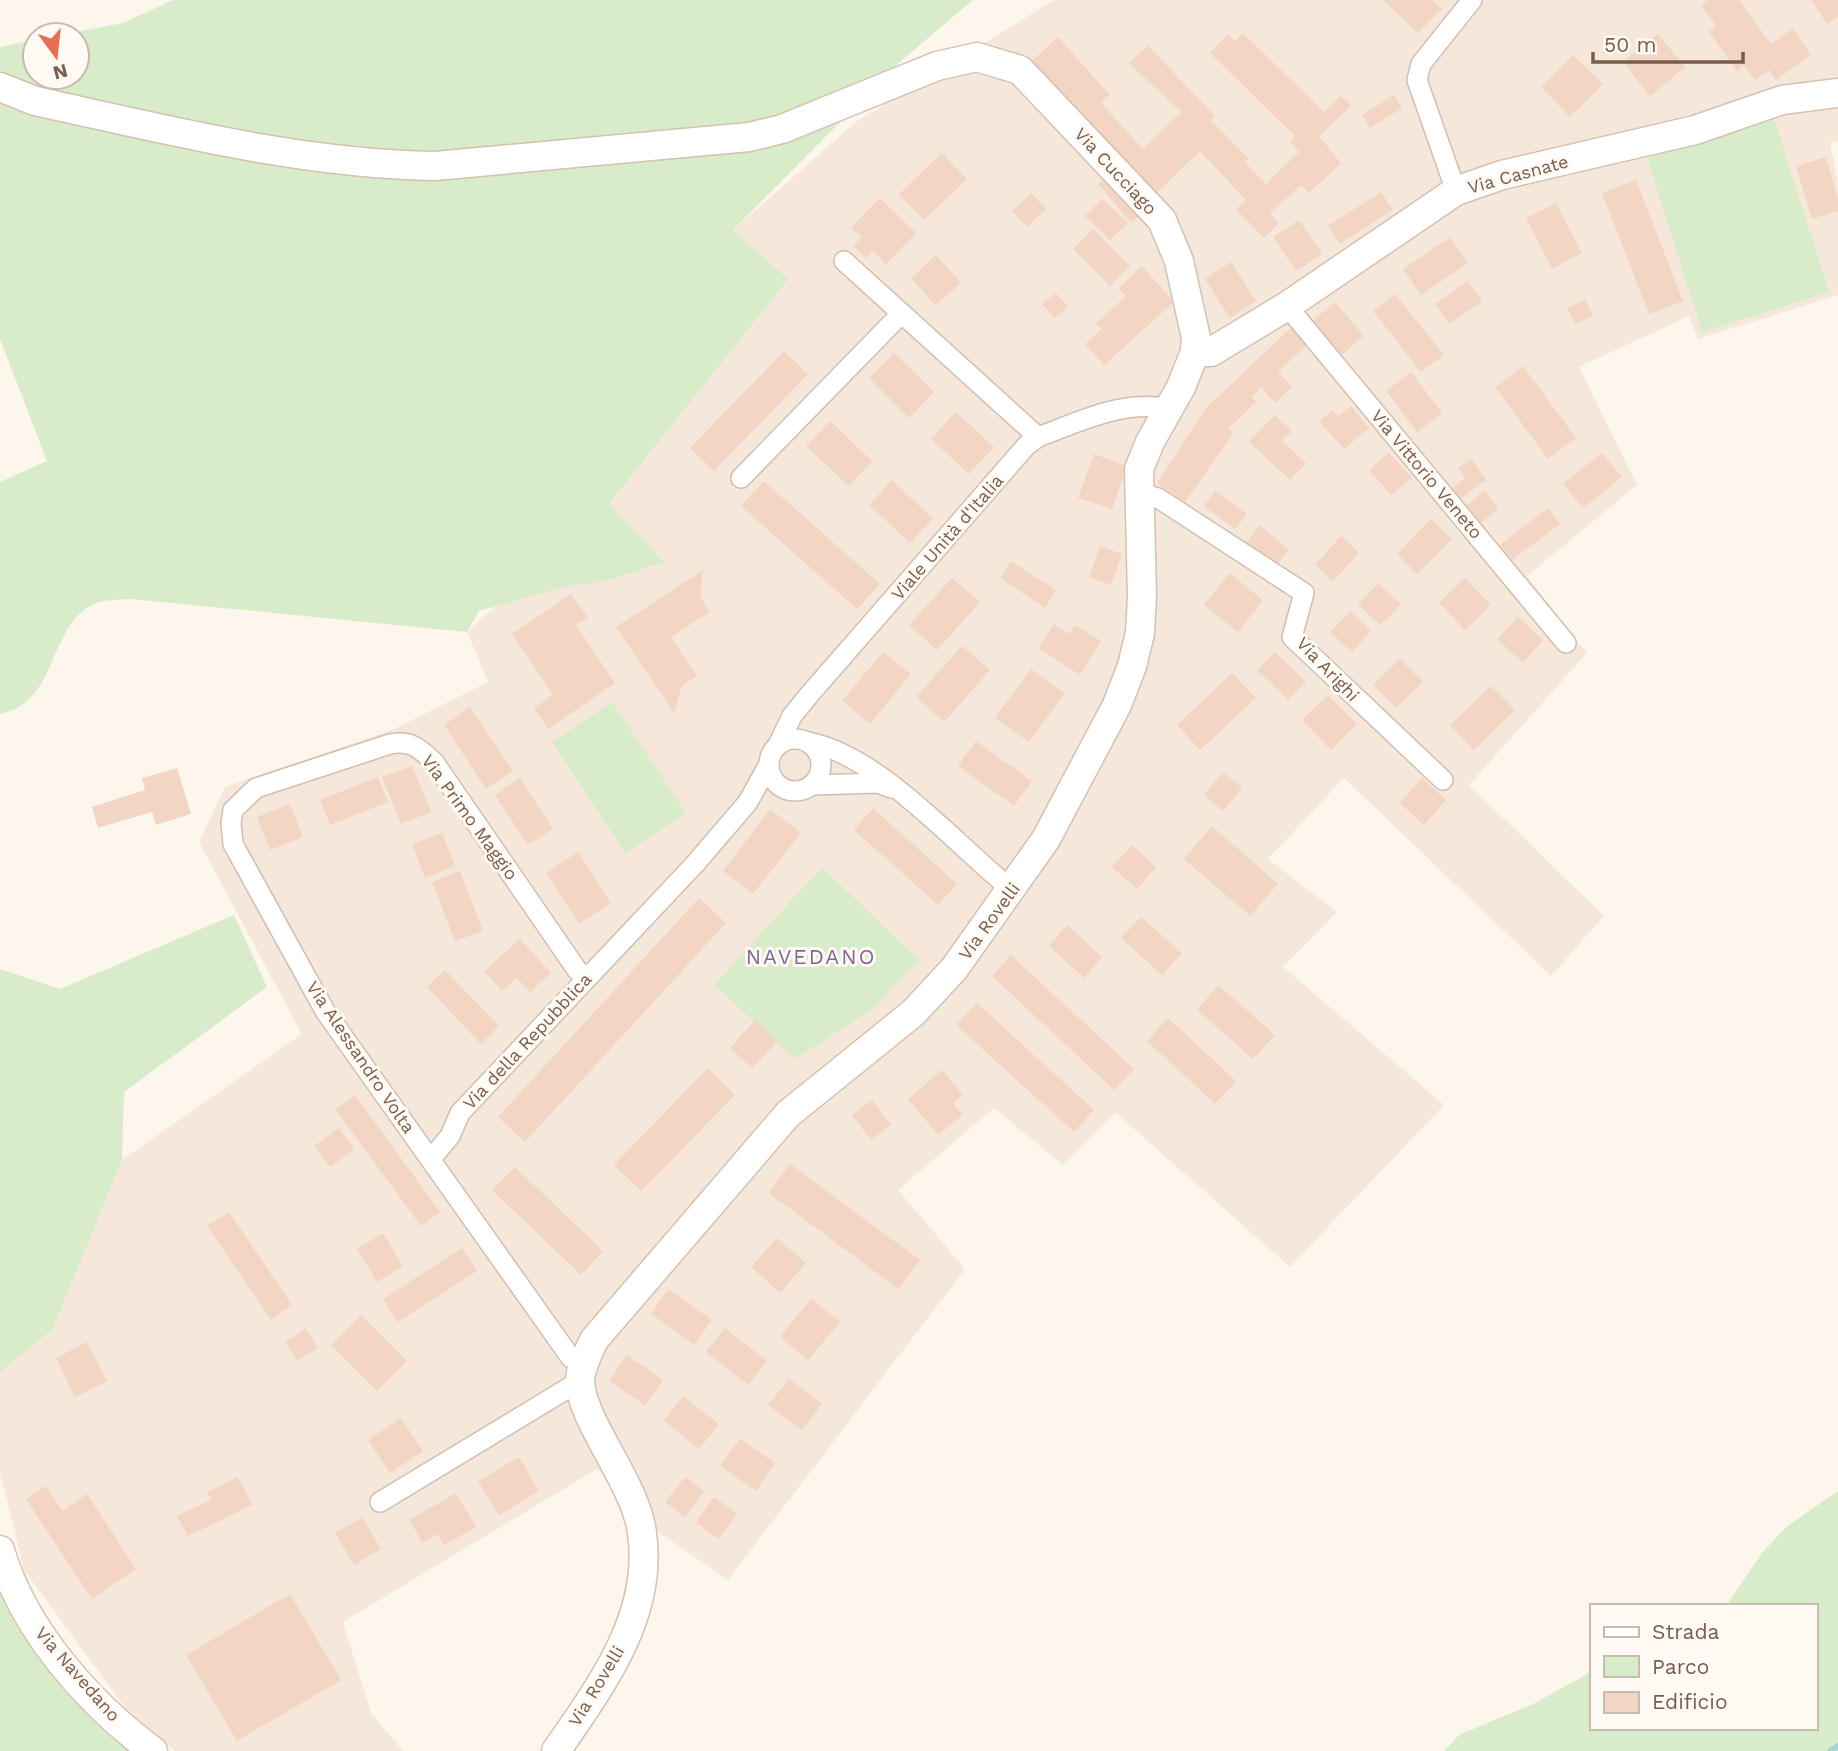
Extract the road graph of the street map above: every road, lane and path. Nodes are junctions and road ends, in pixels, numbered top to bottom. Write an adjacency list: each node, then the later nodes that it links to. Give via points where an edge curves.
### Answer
1 (1472, 0): 4 (street, via 1421,64 1417,80)
2 (0, 87): 8 (street, Via Cucciago, via 35,102 297,156 435,166 749,137 782,129 937,66 977,57 998,61 1020,70 1162,220 1179,261)
3 (1838, 93): 4 (street, Via Casnate, via 1782,100 1695,130 1502,174)
4 (1456, 191): 6 (street, Via Casnate)
5 (844, 261): 7 (street)
6 (1287, 306): 8 (street, Via Casnate, via 1211,352); 13 (street, Via Vittorio Veneto)
7 (900, 315): 10 (street); 11 (street)
8 (1195, 352): 9 (street, Via Rovelli, via 1181,387)
9 (1166, 408): 10 (street, Viale Unità d'Italia, via 1117,407); 12 (street, Via Rovelli, via 1139,469)
10 (1038, 437): 15 (street, Viale Unità d'Italia, via 792,716)
11 (741, 478)
12 (1138, 492): 17 (street, Via Arighi, via 1158,498 1304,593 1293,637); 23 (street, Via Rovelli, via 1142,597 1132,666 1075,789)
13 (1566, 643)
14 (808, 742): 15 (street, via 787,740); 18 (street, via 821,758); 20 (street, via 872,769)
15 (778, 745): 16 (street)
16 (769, 764): 19 (street, via 771,774); 21 (street, Via della Repubblica)
17 (1443, 780)
18 (812, 785): 19 (street); 20 (street, via 878,783)
19 (785, 789): 21 (street, via 761,793)
20 (895, 789): 23 (street)
21 (748, 802): 24 (street, Via della Repubblica)
22 (233, 844): 24 (street, Via Primo Maggio, via 233,810 256,788 405,741 434,762); 25 (street, Via Alessandro Volta, via 325,1011)
23 (1012, 890): 26 (street, Via Rovelli, via 954,969 913,1013 788,1114 594,1340)
24 (586, 977): 25 (street, Via della Repubblica, via 460,1113 450,1136)
25 (430, 1159): 26 (street)
26 (582, 1372): 27 (street, Via Rovelli); 30 (street, Via Rovelli, via 586,1405 634,1498 643,1533 642,1571 624,1642 604,1681)
27 (380, 1502)
28 (0, 1550): 29 (street, Via Navedano, via 24,1610 56,1654)
29 (153, 1751)
30 (556, 1751)

